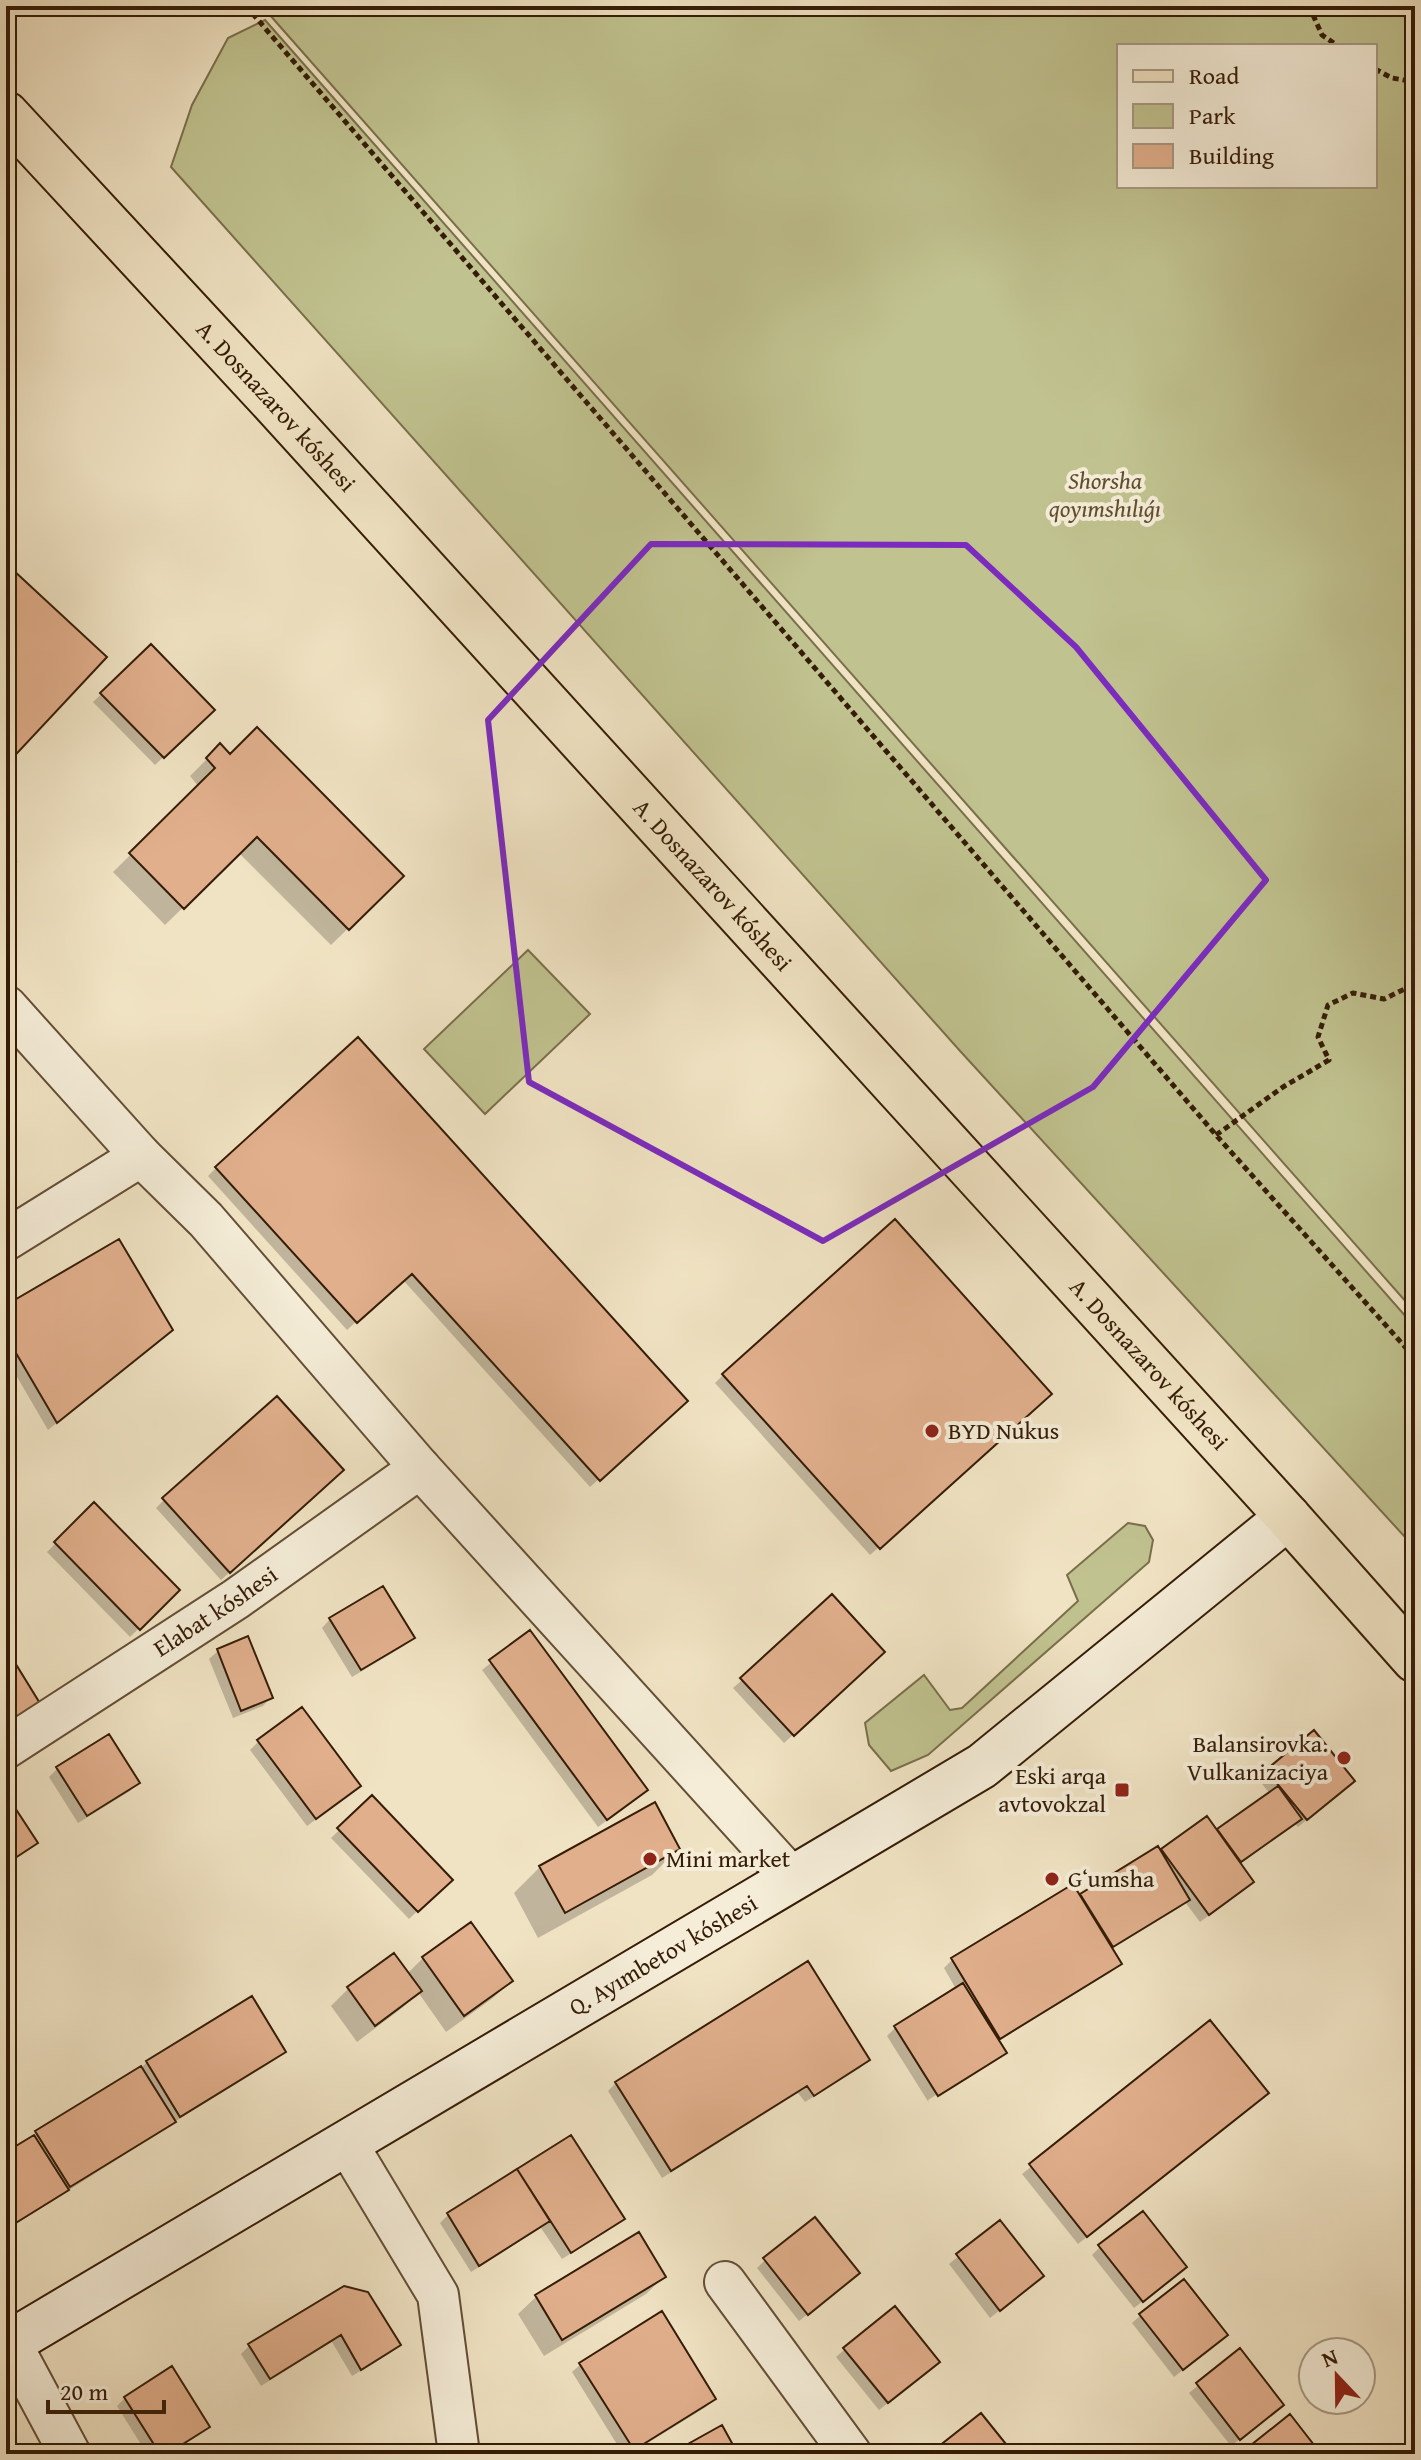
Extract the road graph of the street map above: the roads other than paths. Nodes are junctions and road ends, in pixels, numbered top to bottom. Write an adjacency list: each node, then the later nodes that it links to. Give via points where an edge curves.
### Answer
1 (6, 114): 6 (main road, A. Dosnazarov kóshesi)
2 (6, 1006): 3 (street)
3 (141, 1156): 4 (street); 5 (street, via 206,1220)
4 (6, 1240)
5 (420, 1468): 8 (street, Elabat kóshesi, via 236,1599); 9 (street)
6 (1288, 1517): 7 (main road, A. Dosnazarov kóshesi); 9 (street, Q. Ayımbetov kóshesi, via 982,1766)
7 (1415, 1660)
8 (6, 1748)
9 (792, 1878): 10 (street, Q. Ayımbetov kóshesi)
10 (346, 2142): 12 (street, Q. Ayımbetov kóshesi); 14 (street, via 438,2295)
11 (725, 2282): 15 (street)
12 (8, 2344): 13 (street)
13 (70, 2454)
14 (459, 2454)
15 (851, 2454)

